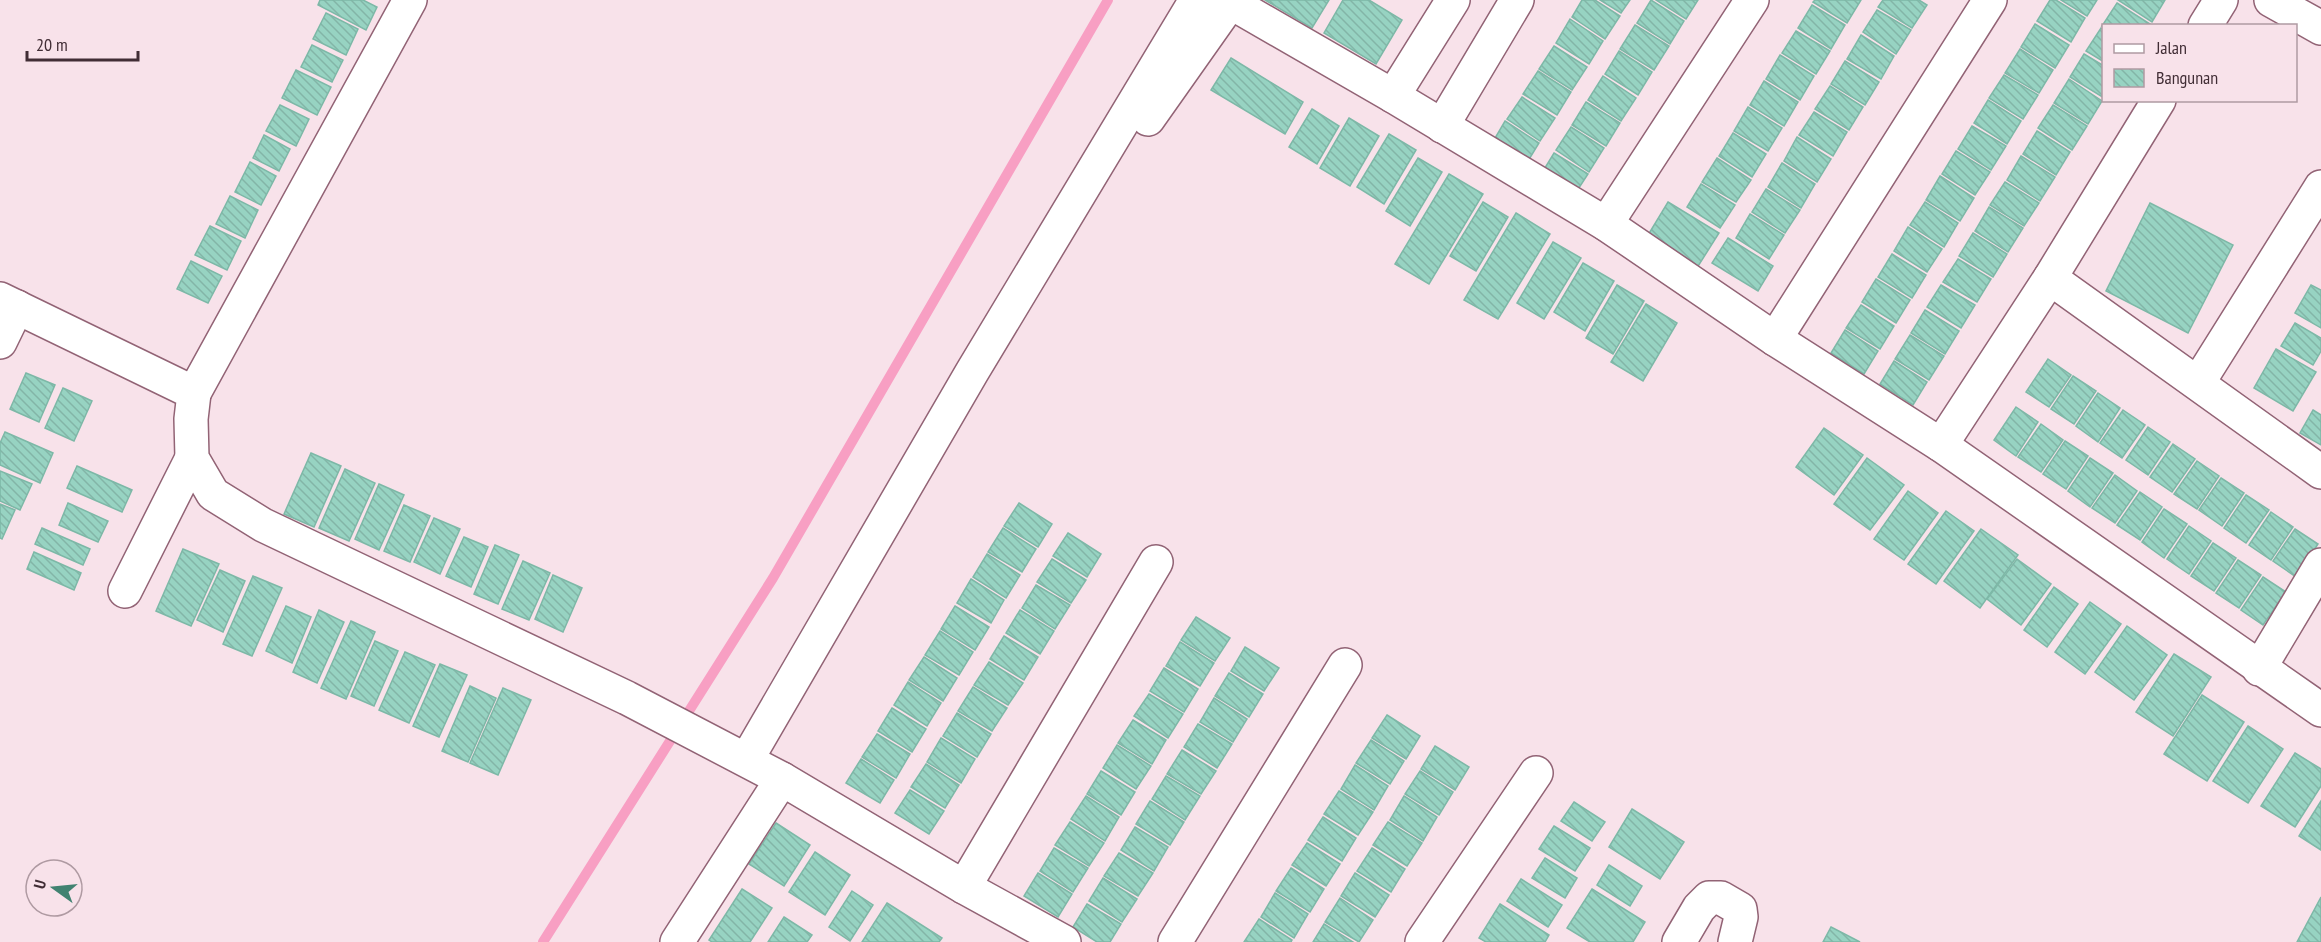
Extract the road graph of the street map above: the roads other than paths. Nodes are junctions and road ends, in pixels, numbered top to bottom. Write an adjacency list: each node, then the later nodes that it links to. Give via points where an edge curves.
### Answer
1 (410, 0): 23 (street)
2 (1196, 0): 33 (street, via 972,372)
3 (1453, 0): 12 (street)
4 (1516, 0): 15 (street)
5 (1752, 0): 17 (street)
6 (1990, 0): 20 (street)
7 (2221, 0): 10 (street)
8 (2271, 0): 11 (street)
9 (1231, 1): 12 (street); 14 (street)
10 (2206, 24)
11 (2321, 28)
12 (1393, 96): 15 (street)
13 (2158, 102): 18 (street)
14 (1143, 125)
15 (1443, 126): 17 (street)
16 (2321, 187): 22 (street)
17 (1606, 224): 20 (street)
18 (2050, 278): 22 (street); 24 (street)
19 (8, 303): 21 (street); 23 (street)
20 (1775, 339): 24 (street)
21 (0, 342)
22 (2198, 382): 26 (street)
23 (194, 393): 25 (street)
24 (1941, 445): 31 (street)
25 (192, 458): 29 (street); 33 (street, via 213,494 263,525)
26 (2321, 472)
27 (1156, 562): 36 (street)
28 (2321, 565): 31 (street)
29 (125, 591)
30 (1345, 665): 39 (street)
31 (2259, 669): 32 (street)
32 (2321, 710)
33 (747, 759): 35 (street)
34 (1536, 773): 40 (street)
35 (782, 779): 36 (street); 37 (street)
36 (964, 887): 38 (street)
37 (677, 942)
38 (1064, 942)
39 (1175, 942)
40 (1422, 942)
41 (1679, 942): 42 (street, via 1709,898 1721,898 1740,909)
42 (1735, 942)

